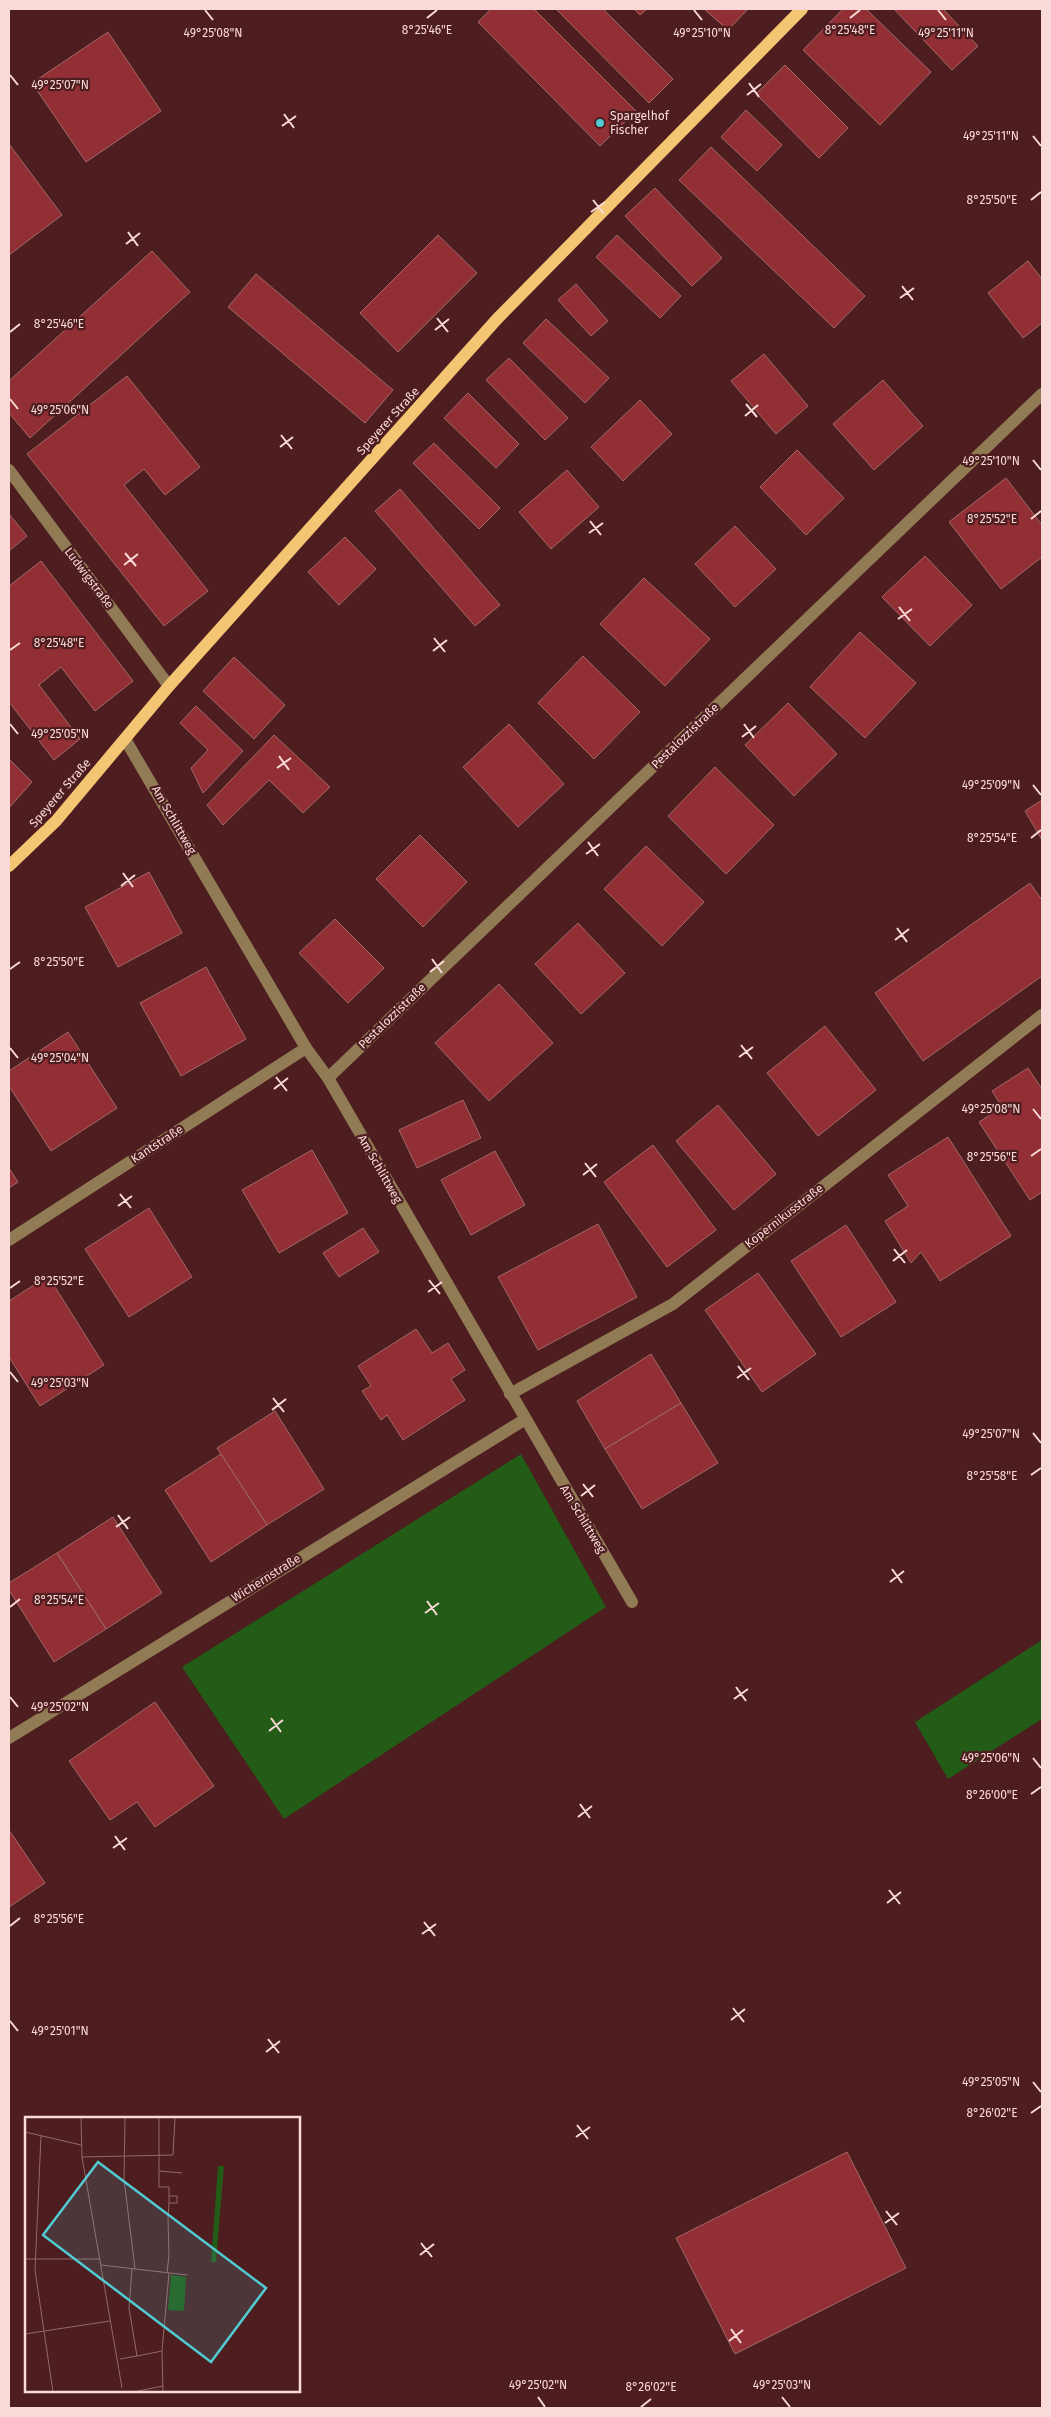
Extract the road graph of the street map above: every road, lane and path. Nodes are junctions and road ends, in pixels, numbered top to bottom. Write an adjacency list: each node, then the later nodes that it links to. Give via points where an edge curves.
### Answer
1 (802, 9): 4 (main road, Speyerer Straße, via 497,319)
2 (1042, 394): 9 (street, Pestalozzistraße)
3 (9, 470): 4 (street, Ludwigstraße)
4 (169, 686): 5 (main road, Speyerer Straße)
5 (124, 739): 6 (main road, Speyerer Straße, via 56,821); 8 (street, Am Schlittweg)
6 (9, 866)
7 (1042, 1015): 11 (street, Kopernikusstraße, via 673,1304)
8 (306, 1048): 9 (street, Am Schlittweg); 10 (street, Kantstraße)
9 (328, 1078): 11 (street, Am Schlittweg)
10 (9, 1240)
11 (510, 1394): 12 (street, Am Schlittweg)
12 (524, 1420): 13 (street, Am Schlittweg); 14 (street, Wichernstraße)
13 (632, 1602)
14 (9, 1738)

